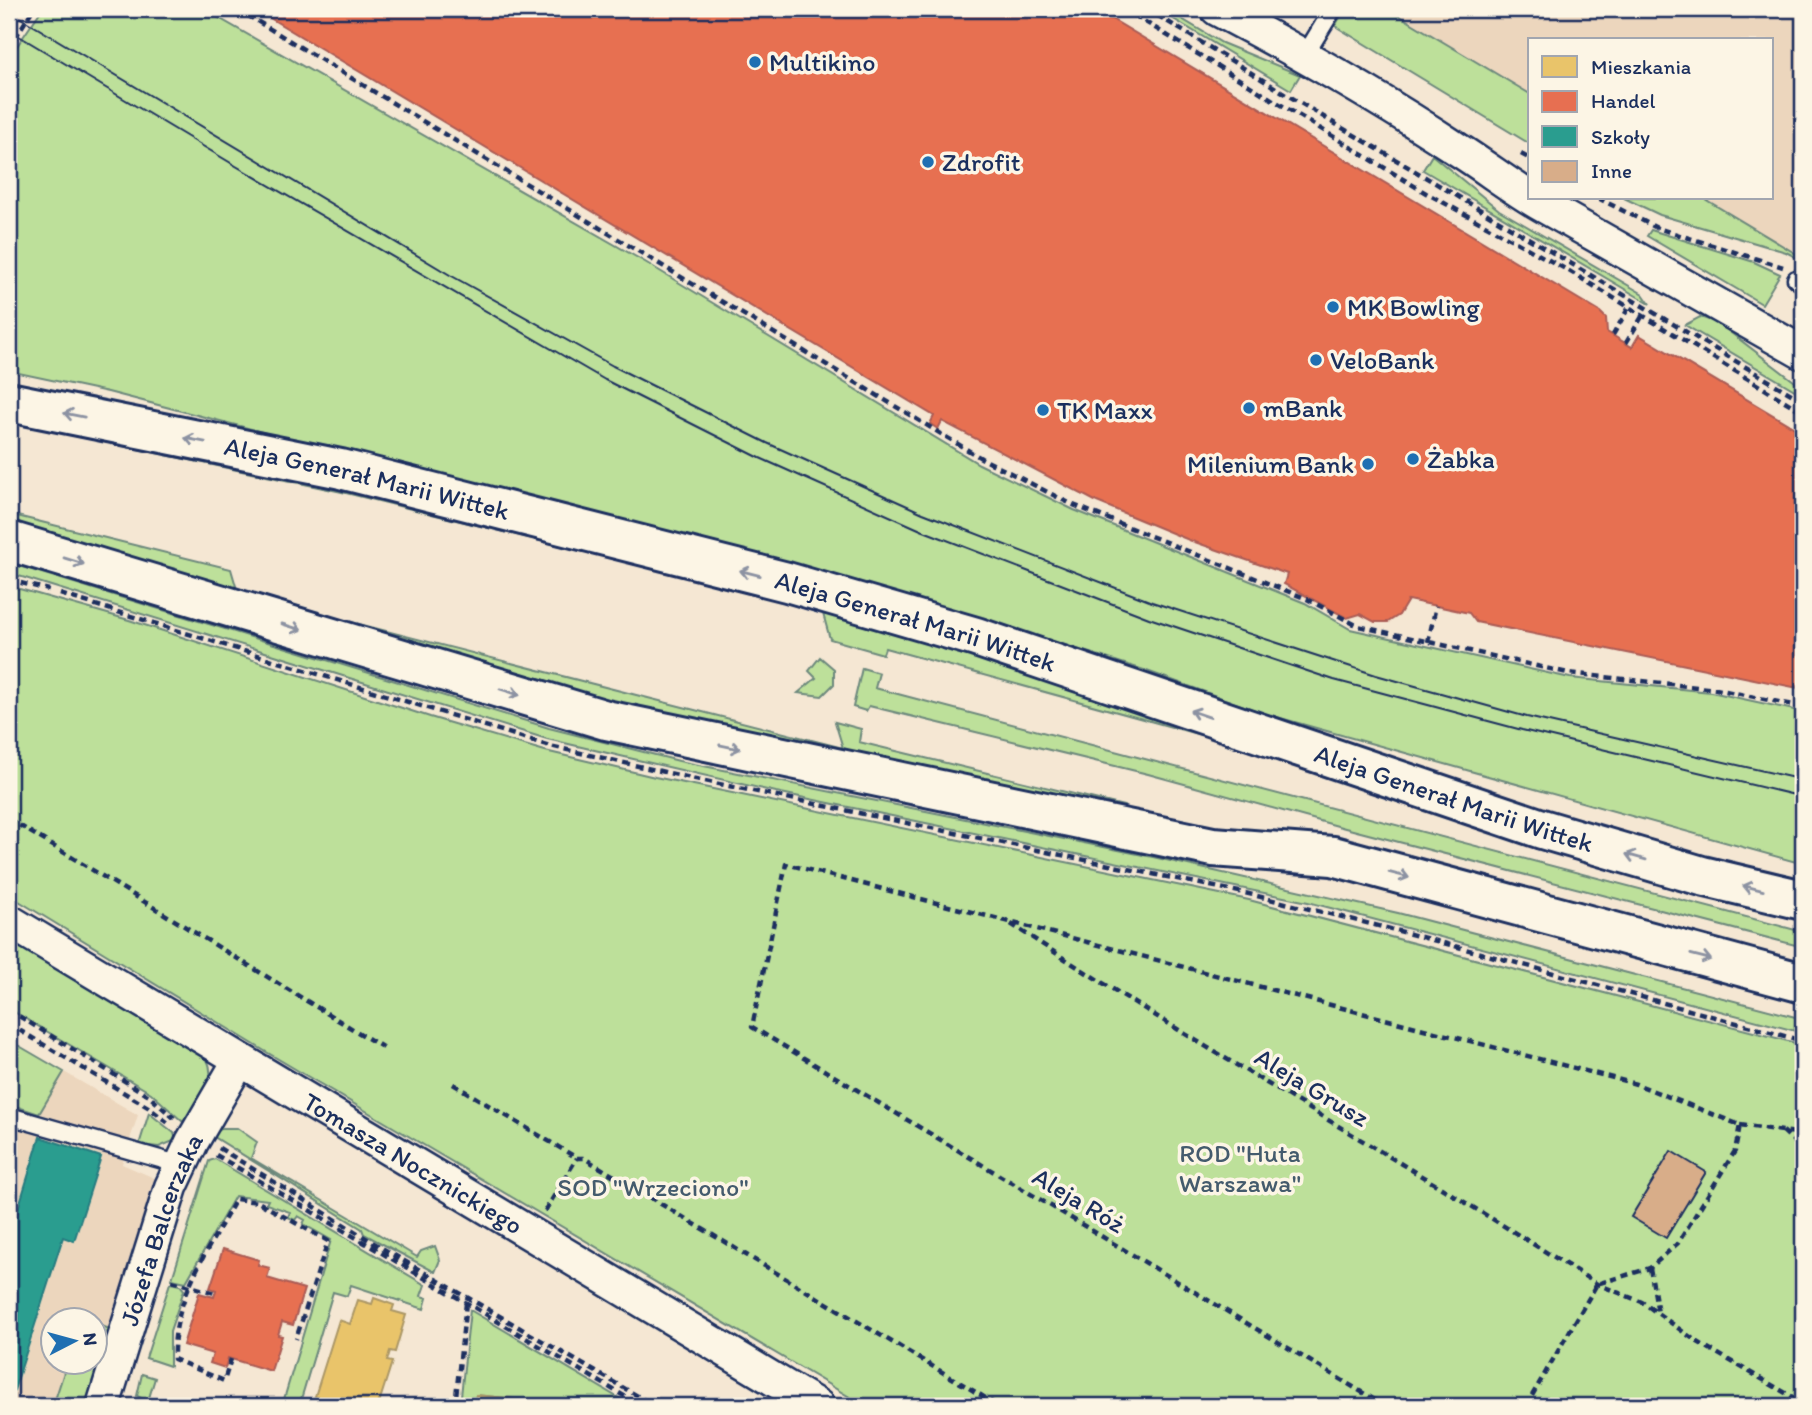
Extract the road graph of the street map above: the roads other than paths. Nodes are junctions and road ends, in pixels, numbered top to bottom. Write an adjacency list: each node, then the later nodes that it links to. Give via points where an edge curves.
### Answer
1 (1217, 9): 3 (street)
2 (1333, 9): 3 (lane)
3 (1305, 55): 4 (street)
4 (1528, 197)
5 (1534, 200): 6 (street)
6 (1803, 353)
7 (9, 402): 9 (main road, Aleja Generał Marii Wittek, one-way to 7, via 1542,829 976,637 787,582 341,469)
8 (9, 541): 11 (main road, one-way to 11, via 606,720 1213,848 1333,856)
9 (1803, 900)
10 (9, 921): 12 (street, Tomasza Nocznickiego)
11 (1803, 983)
12 (239, 1061): 14 (street, Józefa Balcerzaka); 16 (street, Tomasza Nocznickiego, via 536,1225)
13 (9, 1116): 14 (lane)
14 (190, 1147): 15 (street, Józefa Balcerzaka, via 171,1187)
15 (103, 1406)
16 (818, 1406)

